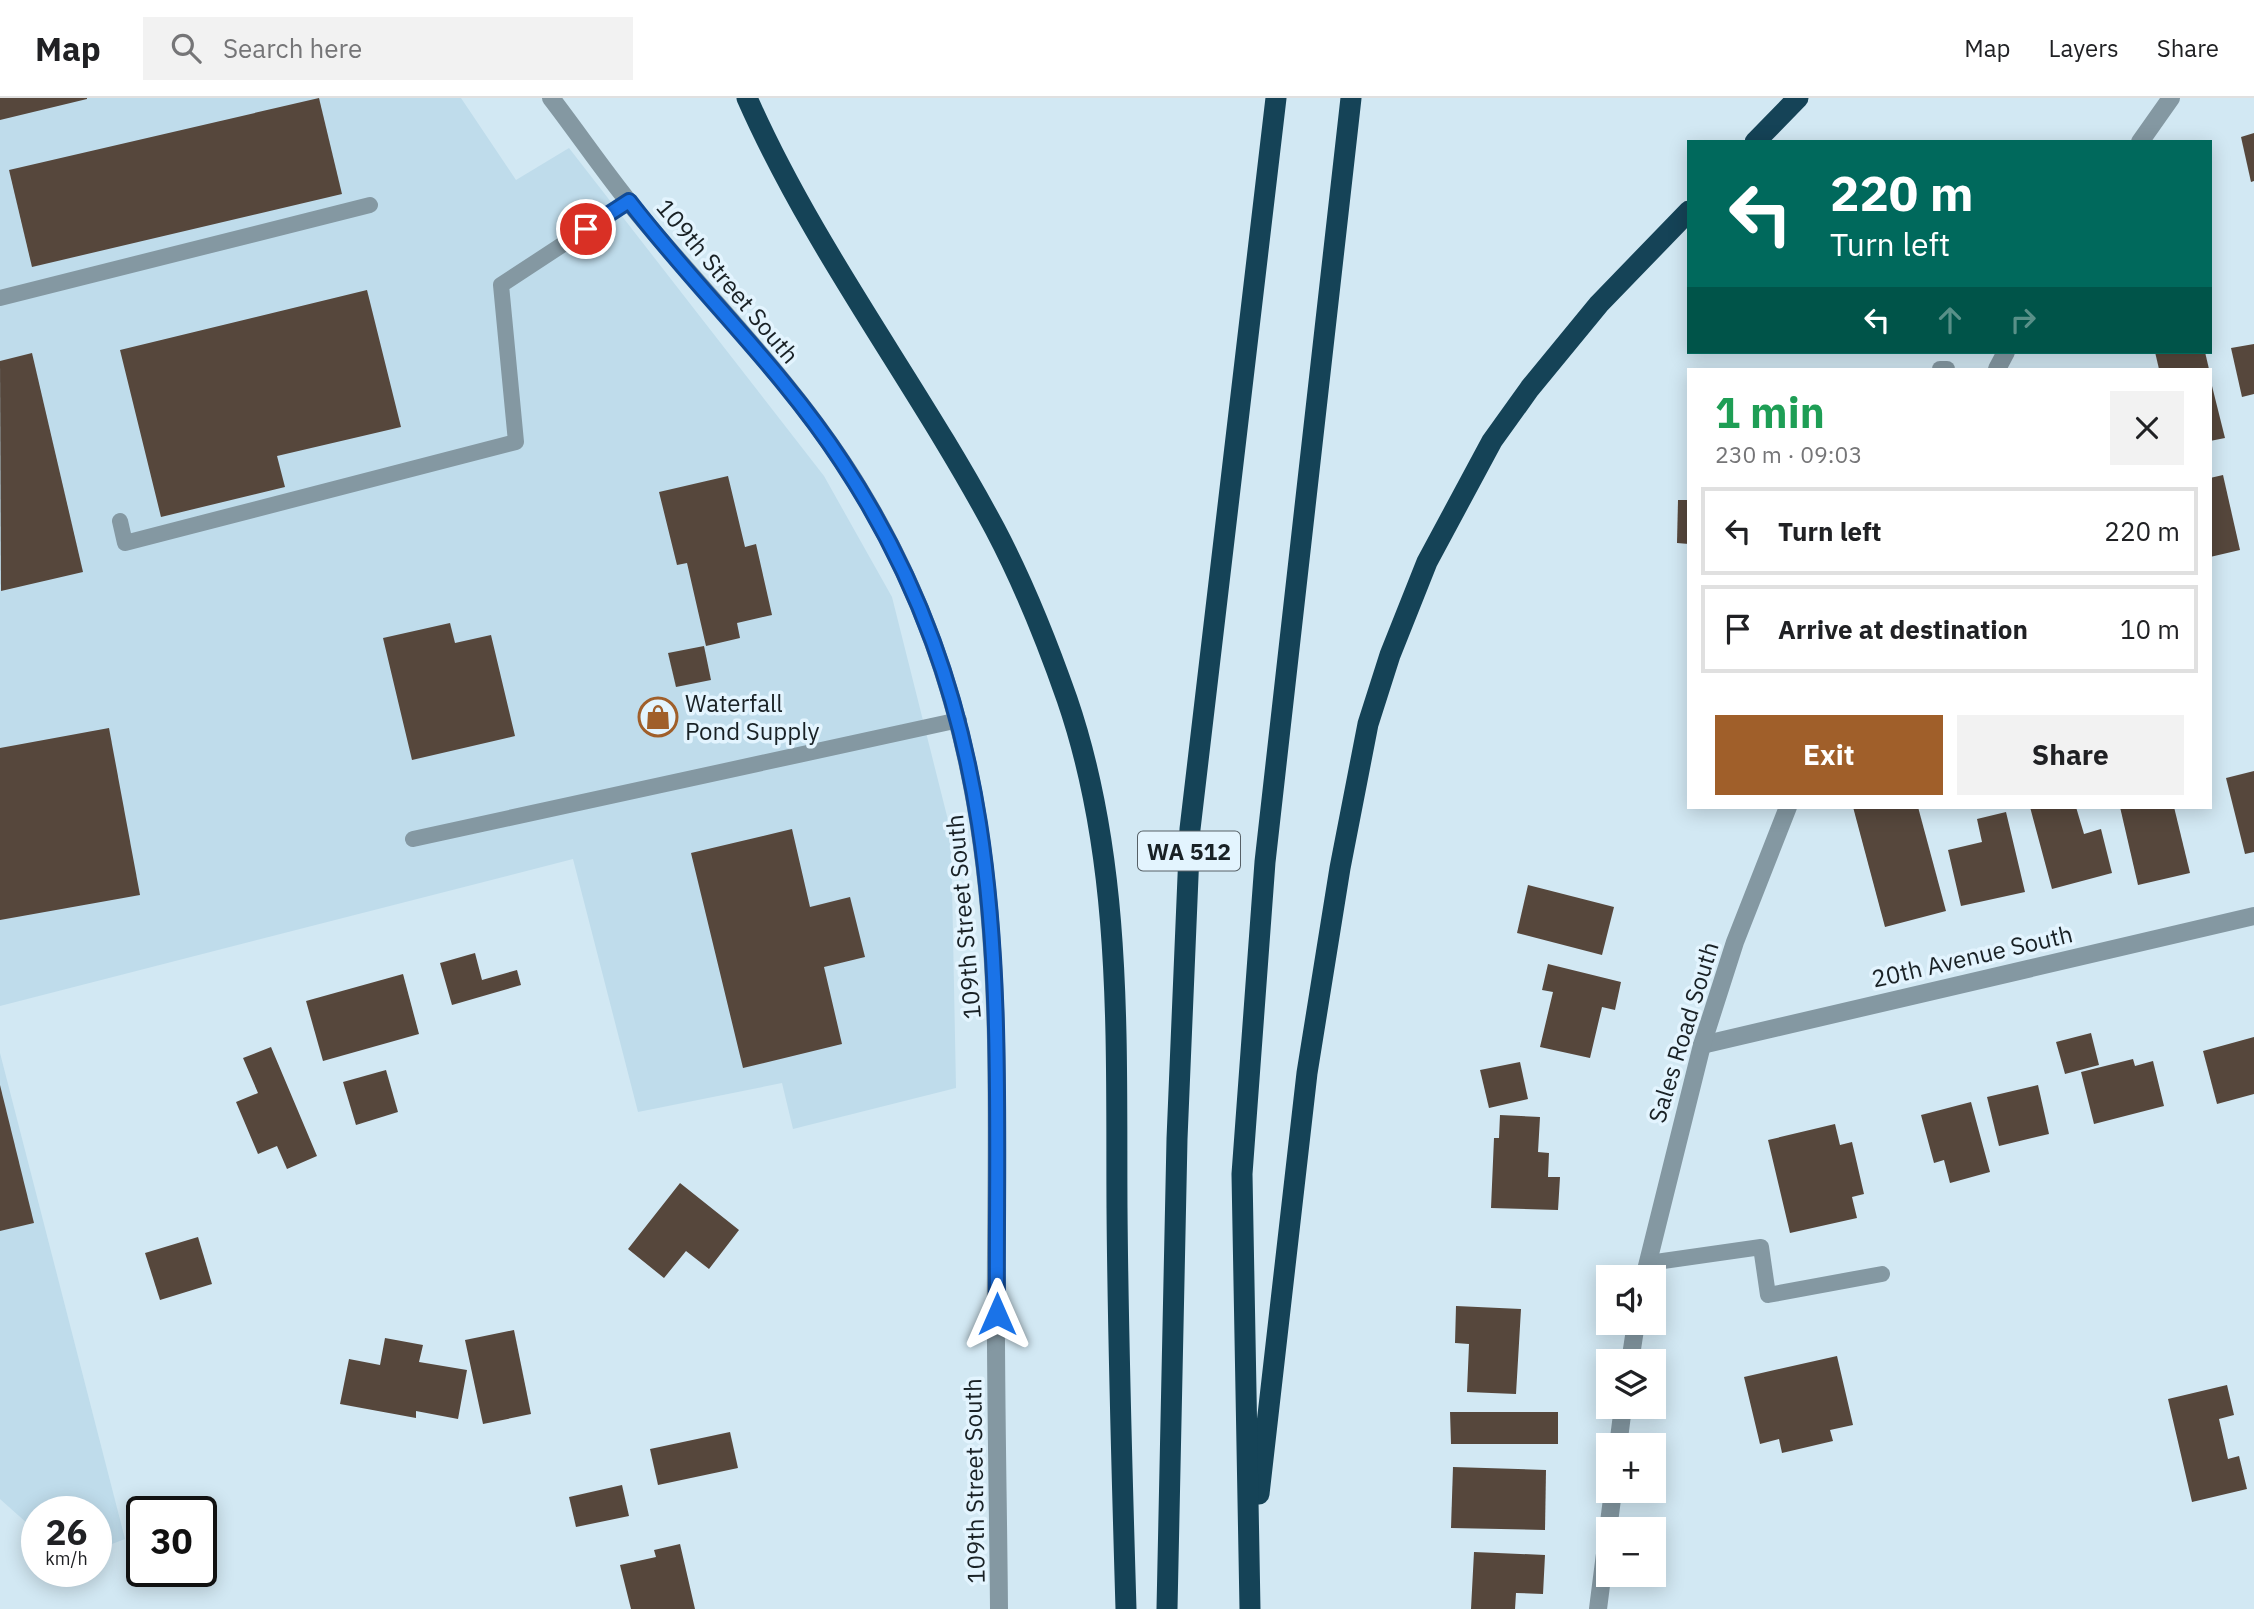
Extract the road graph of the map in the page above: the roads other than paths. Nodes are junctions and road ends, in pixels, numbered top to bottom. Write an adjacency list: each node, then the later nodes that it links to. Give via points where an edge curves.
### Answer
1 (551, 98): 9 (street, 109th Street South)
2 (747, 98): 25 (highway, via 803,209 997,533 1067,701 1086,768 1112,923)
3 (1276, 98): 26 (highway, WA 512, via 1190,829 1177,1139)
4 (1351, 98): 23 (highway, WA 512, via 1265,862 1243,1161)
5 (1798, 98): 7 (highway)
6 (2171, 98): 8 (street)
7 (1757, 140)
8 (2141, 140)
9 (629, 201): 13 (lane, via 501,285 516,442 125,542); 14 (street, 109th Street South, via 763,359 841,460 898,560 946,673)
10 (370, 205): 12 (lane)
11 (1687, 213): 23 (highway, via 1599,304 1492,441 1427,562 1390,655 1366,737 1307,1073)
12 (0, 298)
13 (120, 521)
14 (959, 720): 16 (lane); 24 (street, 109th Street South, via 978,808 994,944)
15 (1787, 809): 18 (street, Sales Road South, via 1735,942)
16 (414, 839)
17 (2254, 916): 18 (street, 20th Avenue South)
18 (1702, 1045): 19 (street, Sales Road South)
19 (1648, 1265)
20 (1666, 1266): 21 (lane, via 1761,1247 1768,1295)
21 (1882, 1274)
22 (1611, 1503): 28 (street)
23 (1250, 1577): 27 (highway, WA 512)
24 (999, 1609)
25 (1126, 1609)
26 (1167, 1609)
27 (1250, 1609)
28 (1598, 1609)

